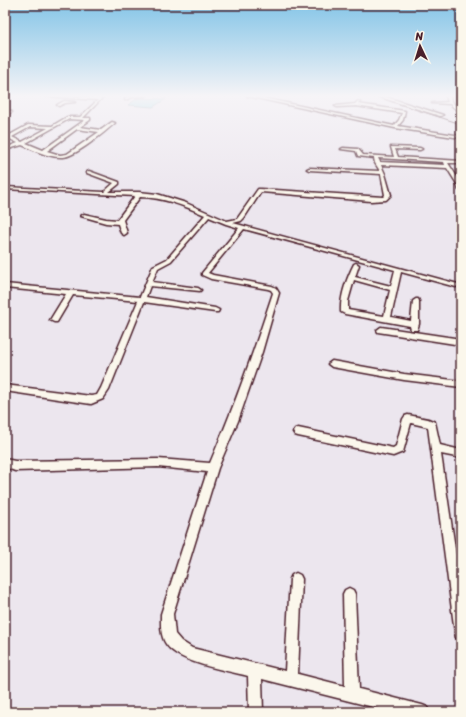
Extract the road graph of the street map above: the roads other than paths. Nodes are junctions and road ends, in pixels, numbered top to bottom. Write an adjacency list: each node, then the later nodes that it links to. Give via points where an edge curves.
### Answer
1 (47, 129): 7 (street)
2 (74, 129): 12 (street)
3 (89, 129): 6 (street)
4 (411, 129): 8 (street)
5 (21, 130): 7 (street); 9 (street, via 9,137)
6 (102, 131): 12 (street, via 68,155 56,156)
7 (43, 132): 9 (street)
8 (461, 137)
9 (24, 143): 10 (street); 12 (street)
10 (5, 149)
11 (343, 149): 13 (street, via 354,147 361,155)
12 (43, 152)
13 (375, 156): 14 (street); 18 (street)
14 (396, 157): 15 (street); 15 (street, via 392,148 420,147)
15 (426, 160): 16 (street)
16 (444, 161): 17 (street); 19 (street)
17 (461, 162)
18 (377, 163): 19 (street); 22 (street)
19 (448, 167): 24 (street)
20 (310, 168): 22 (street)
21 (89, 172): 25 (street, via 117,183)
22 (382, 173): 30 (street, via 388,195 384,199 260,190 239,220)
23 (5, 188): 25 (street)
24 (461, 190)
25 (104, 194): 26 (street)
26 (139, 194): 27 (street, via 168,199); 29 (street)
27 (208, 214): 30 (street); 36 (street, via 169,260 156,267)
28 (84, 216): 29 (street)
29 (120, 222): 32 (street)
30 (228, 222): 31 (street)
31 (243, 227): 34 (street); 58 (street, via 204,274 270,287 276,293 258,352)
32 (124, 233)
33 (356, 265): 35 (street)
34 (398, 270): 37 (street); 39 (street)
35 (352, 278): 39 (street); 45 (street, via 345,312)
36 (148, 284): 40 (street); 42 (street)
37 (456, 285)
38 (5, 286): 41 (street)
39 (394, 289): 45 (street)
40 (198, 290)
41 (71, 292): 42 (street); 46 (street)
42 (142, 300): 44 (street); 53 (street, via 100,397 92,400)
43 (416, 301): 47 (street)
44 (215, 310)
45 (387, 319): 47 (street)
46 (54, 320)
47 (415, 324): 49 (street)
48 (381, 330): 49 (street)
49 (414, 335): 50 (street)
50 (461, 342)
51 (332, 364): 52 (street)
52 (461, 384)
53 (5, 388)
54 (298, 432): 55 (street, via 393,452 400,449 407,421 412,419 432,425)
55 (436, 449): 56 (street); 61 (street)
56 (461, 454)
57 (5, 463): 58 (street, via 15,466 158,464)
58 (213, 468): 62 (street, via 167,614 167,634 175,645 189,654)
59 (296, 579): 63 (street)
60 (349, 594): 64 (street)
61 (461, 633)
62 (255, 670): 63 (street); 65 (street)
63 (290, 679): 64 (street)
64 (352, 694): 66 (street)
65 (256, 712)
66 (422, 712)

